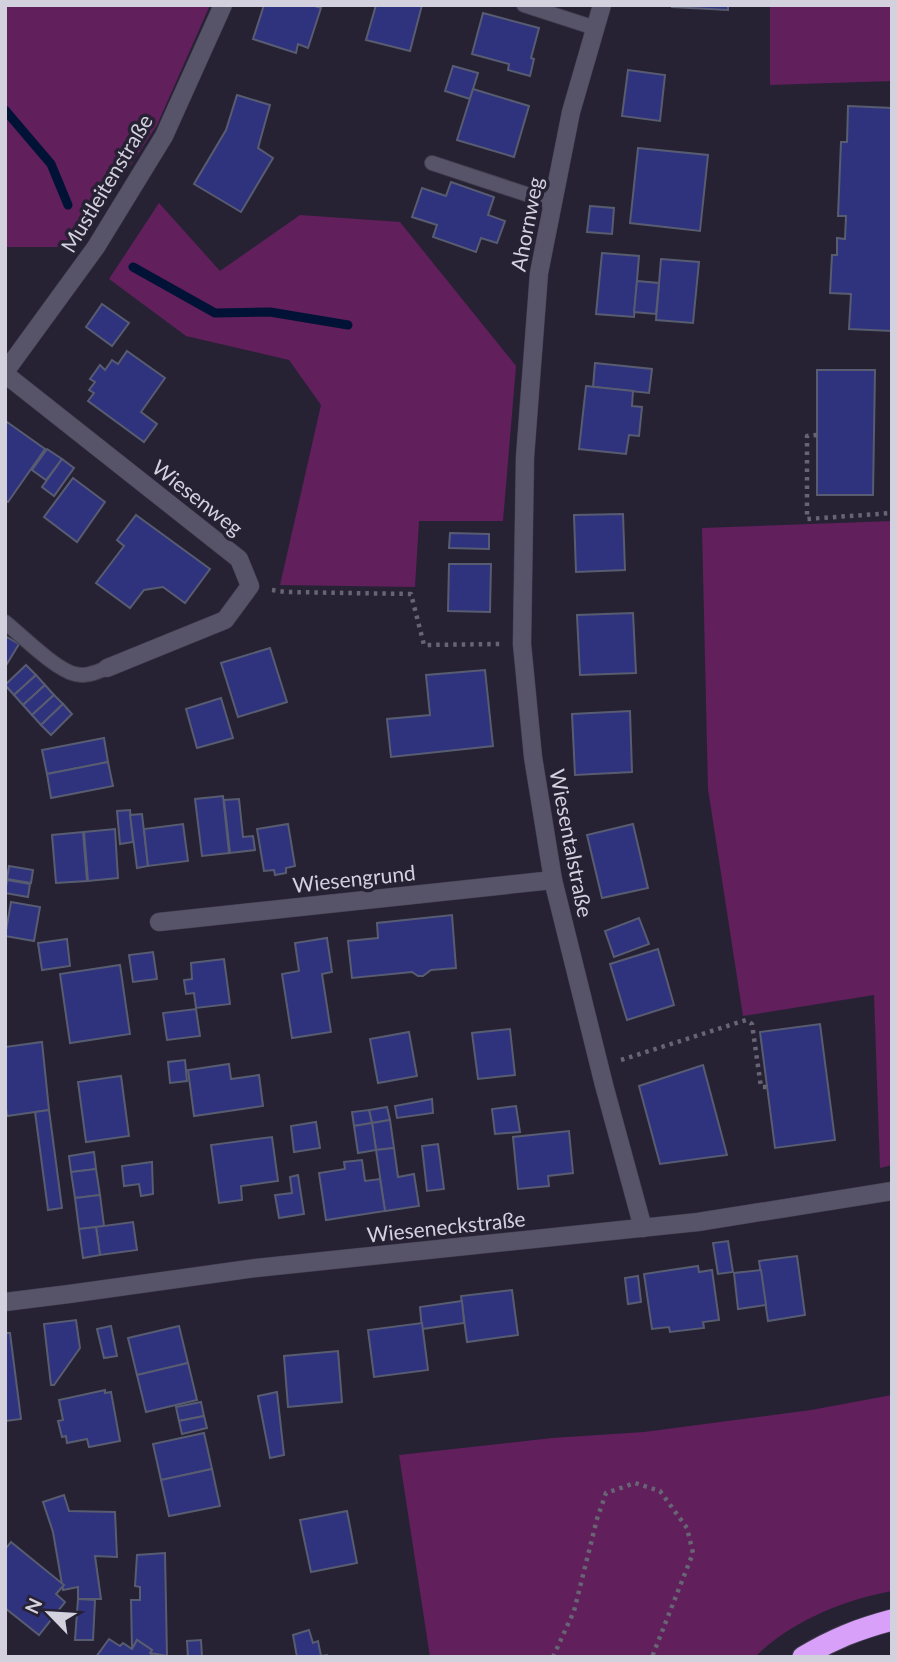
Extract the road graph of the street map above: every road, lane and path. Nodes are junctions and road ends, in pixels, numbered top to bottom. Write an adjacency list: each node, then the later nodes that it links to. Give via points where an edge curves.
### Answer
1 (223, 5): 7 (street, Mustleitenstraße, via 164,136 96,247)
2 (524, 5): 4 (lane)
3 (602, 5): 4 (street, Ahornweg)
4 (595, 28): 6 (street, Ahornweg, via 571,111)
5 (432, 163): 6 (lane)
6 (553, 203): 9 (street, Ahornweg, via 538,273)
7 (5, 373): 11 (street, Wiesenweg, via 240,559)
8 (817, 435): 10 (path, via 807,436 807,519)
9 (525, 457): 13 (street, Wiesentalstraße)
10 (892, 513)
11 (250, 586): 13 (path, via 286,592 411,594 424,645); 14 (street, via 226,620)
12 (5, 622): 14 (lane, via 74,674 90,675)
13 (522, 644): 15 (street, Wiesentalstraße, via 533,757)
14 (107, 668)
15 (553, 880): 16 (street, Wiesengrund); 17 (street, Wiesentalstraße)
16 (159, 922)
17 (600, 1067): 18 (path, via 746,1020 752,1024 761,1087); 20 (street, Wiesentalstraße)
18 (767, 1087)
19 (892, 1191): 20 (street, Wieseneckstraße)
20 (643, 1228): 21 (street, Wieseneckstraße, via 256,1268)
21 (5, 1302)
22 (892, 1620): 25 (highway, via 831,1640)
23 (553, 1657): 24 (path, via 574,1611 606,1493 635,1483 660,1491 687,1528 693,1553)
24 (652, 1657)
25 (803, 1657)

